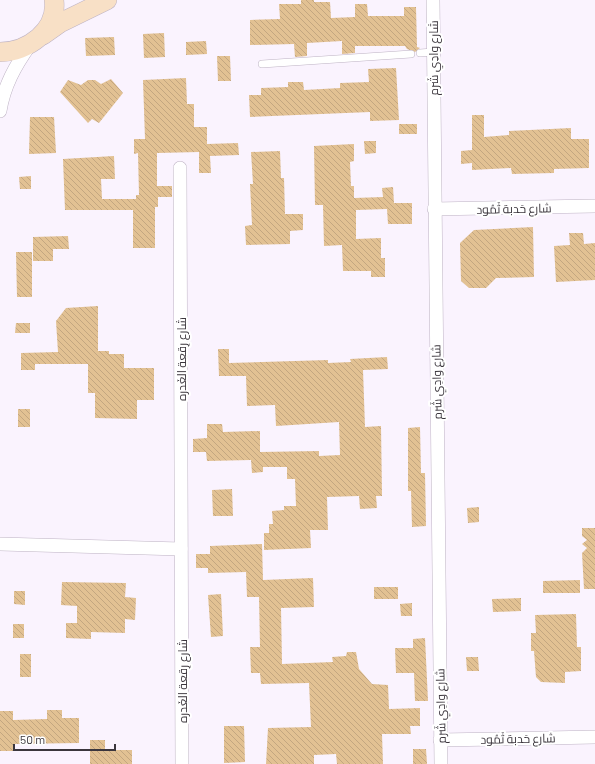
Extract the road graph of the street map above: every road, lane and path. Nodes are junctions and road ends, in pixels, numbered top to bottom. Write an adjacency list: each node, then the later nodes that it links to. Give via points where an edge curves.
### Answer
1 (54, 0): 4 (street, via 50,24)
2 (107, 0): 4 (street, via 60,23)
3 (433, 0): 11 (street, شارع وادِي شَرم, via 427,53)
4 (34, 42): 5 (street, via 16,51); 8 (street, via 11,74)
5 (0, 52)
6 (411, 54): 7 (lane)
7 (262, 64)
8 (0, 112)
9 (180, 168): 13 (street, شارع رِقعة الغَدره)
10 (595, 206): 11 (street, شارع حَدبة ثَمُود)
11 (434, 209): 15 (street, شارع وادِي شَرم)
12 (0, 544): 13 (street)
13 (181, 549): 16 (street, شارع رِقعة الغَدره)
14 (595, 737): 15 (street, شارع حَدبة ثَمُود)
15 (440, 740): 17 (street, شارع وادِي شَرم)
16 (182, 764)
17 (440, 764)

